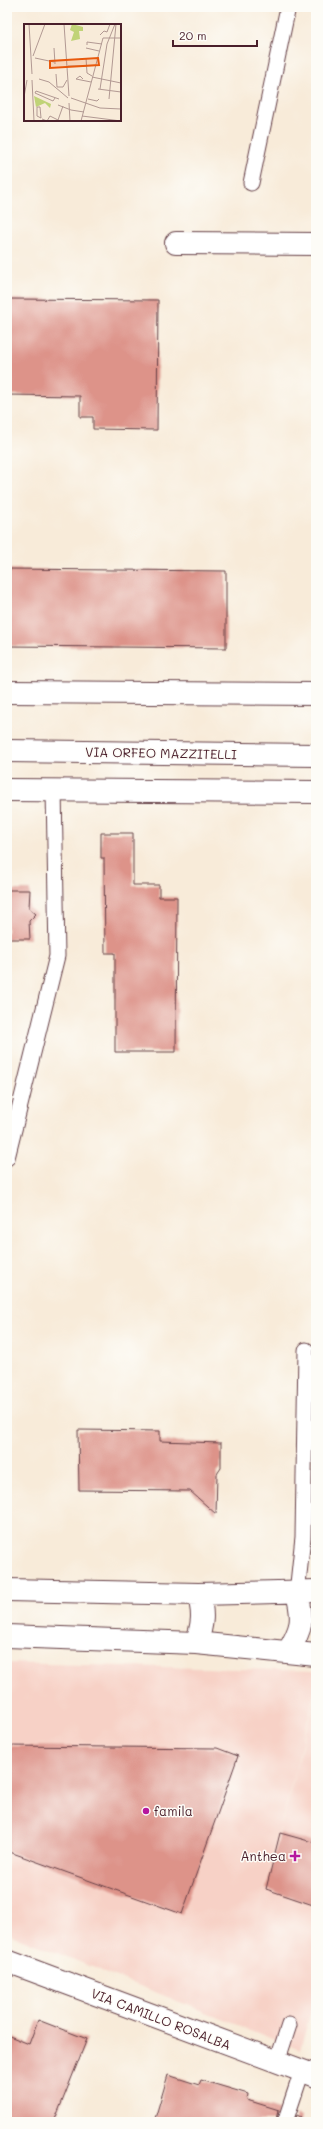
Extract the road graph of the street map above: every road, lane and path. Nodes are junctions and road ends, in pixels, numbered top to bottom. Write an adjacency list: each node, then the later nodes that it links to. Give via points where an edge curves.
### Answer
1 (288, 7): 2 (lane)
2 (251, 183)
3 (176, 243): 4 (street)
4 (316, 244)
5 (7, 692): 6 (street)
6 (316, 694)
7 (7, 751): 8 (street, VIA ORFEO MAZZITELLI)
8 (316, 755)
9 (7, 790): 10 (street)
10 (54, 790): 11 (street); 12 (lane, via 57,956)
11 (316, 792)
12 (7, 1158)
13 (306, 1350): 15 (lane, via 303,1537)
14 (7, 1590): 16 (street)
15 (307, 1592): 16 (street); 19 (street, via 299,1632)
16 (198, 1594): 18 (street, via 203,1607 202,1627)
17 (7, 1636): 18 (street)
18 (196, 1643): 19 (street)
19 (288, 1652): 20 (street)
20 (316, 1655)
21 (7, 1961): 23 (street, VIA CAMILLO ROSALBA)
22 (289, 2025): 23 (lane)
23 (277, 2062): 24 (street, VIA CAMILLO ROSALBA)
24 (309, 2073): 25 (lane)
25 (285, 2122)

